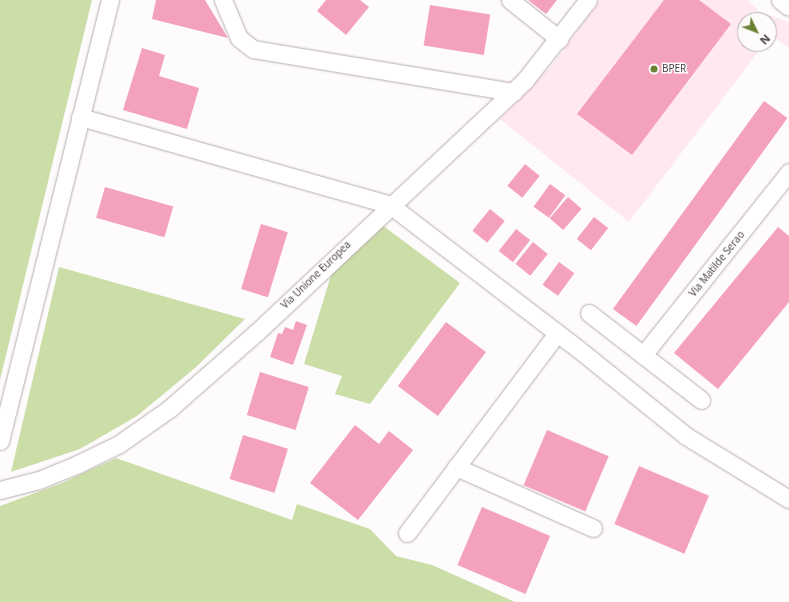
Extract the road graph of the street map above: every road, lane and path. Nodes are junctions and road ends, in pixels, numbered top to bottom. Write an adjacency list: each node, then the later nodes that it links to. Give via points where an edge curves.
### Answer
1 (110, 0): 9 (street)
2 (223, 0): 8 (street, via 239,38 253,49)
3 (510, 0): 7 (street)
4 (588, 0): 7 (street, Via Unione Europea)
5 (780, 0): 6 (street)
6 (789, 7)
7 (559, 39): 8 (street, Via Unione Europea)
8 (513, 92): 11 (street, Via Unione Europea)
9 (80, 117): 11 (street); 16 (street)
10 (788, 177): 14 (street, Via Matilde Serao)
11 (390, 205): 13 (street); 18 (street, Via Unione Europea, via 257,332 170,409 119,444 78,464 39,480)
12 (589, 313): 14 (street)
13 (557, 333): 17 (street); 19 (street, via 686,436)
14 (643, 355): 15 (street)
15 (701, 400)
16 (0, 441)
17 (456, 467): 20 (street); 21 (street)
18 (0, 490)
19 (789, 499)
20 (593, 528)
21 (407, 533)

